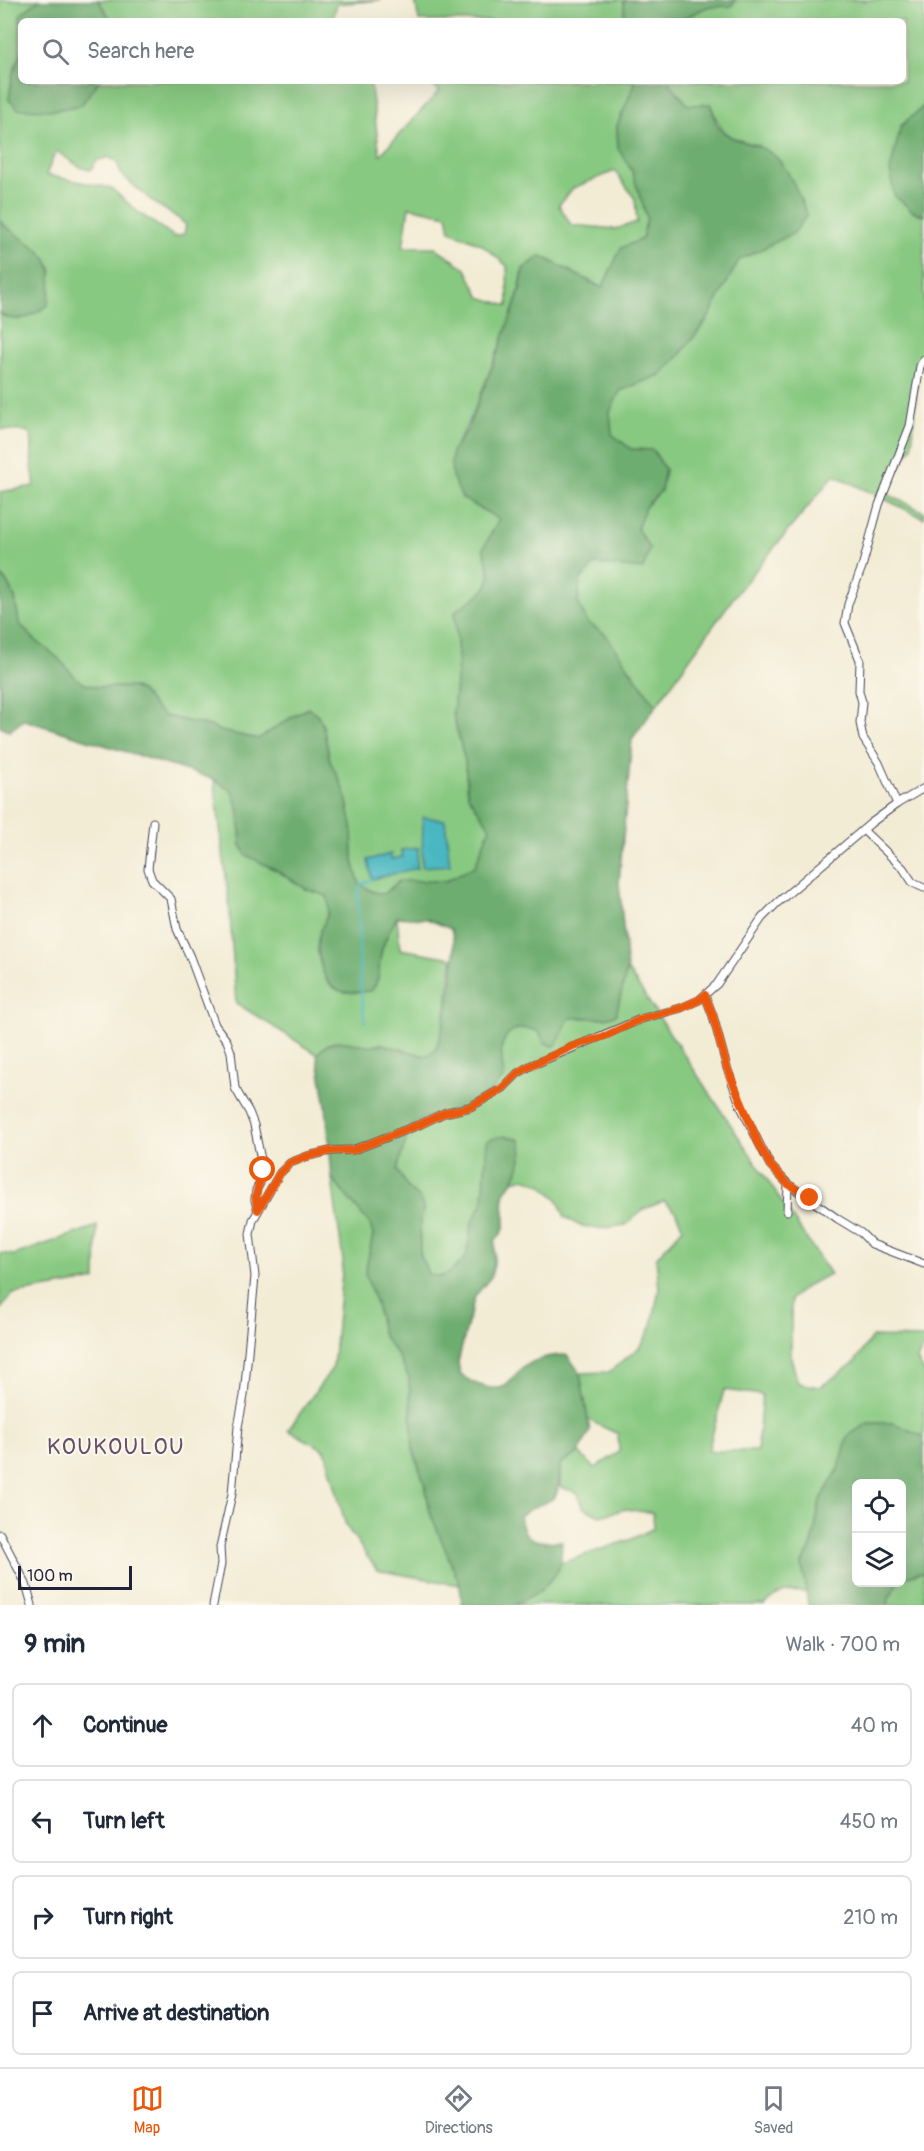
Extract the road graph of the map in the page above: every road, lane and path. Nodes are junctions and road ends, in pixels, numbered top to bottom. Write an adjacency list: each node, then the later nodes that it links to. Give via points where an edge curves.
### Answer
1 (924, 359): 3 (street, via 910,426 879,505 845,623 860,660 863,738)
2 (924, 788): 3 (street)
3 (897, 804): 5 (street)
4 (153, 822): 9 (street, via 148,869 152,880 171,899 177,928 215,1024 231,1052 235,1088 255,1132 263,1170 256,1190)
5 (863, 831): 6 (street, via 903,868 913,883); 7 (street, via 762,918 717,984)
6 (924, 888)
7 (705, 995): 8 (street, via 741,1107 770,1165); 9 (street, via 681,1008 641,1019 530,1066 470,1107 444,1113 353,1150 330,1151 290,1163)
8 (788, 1184): 10 (street); 11 (street, via 872,1244)
9 (258, 1210): 14 (street, via 250,1234 255,1276 244,1396)
10 (788, 1211)
11 (924, 1264)
12 (0, 1534): 13 (street, via 26,1584)
13 (32, 1605)
14 (213, 1605)

